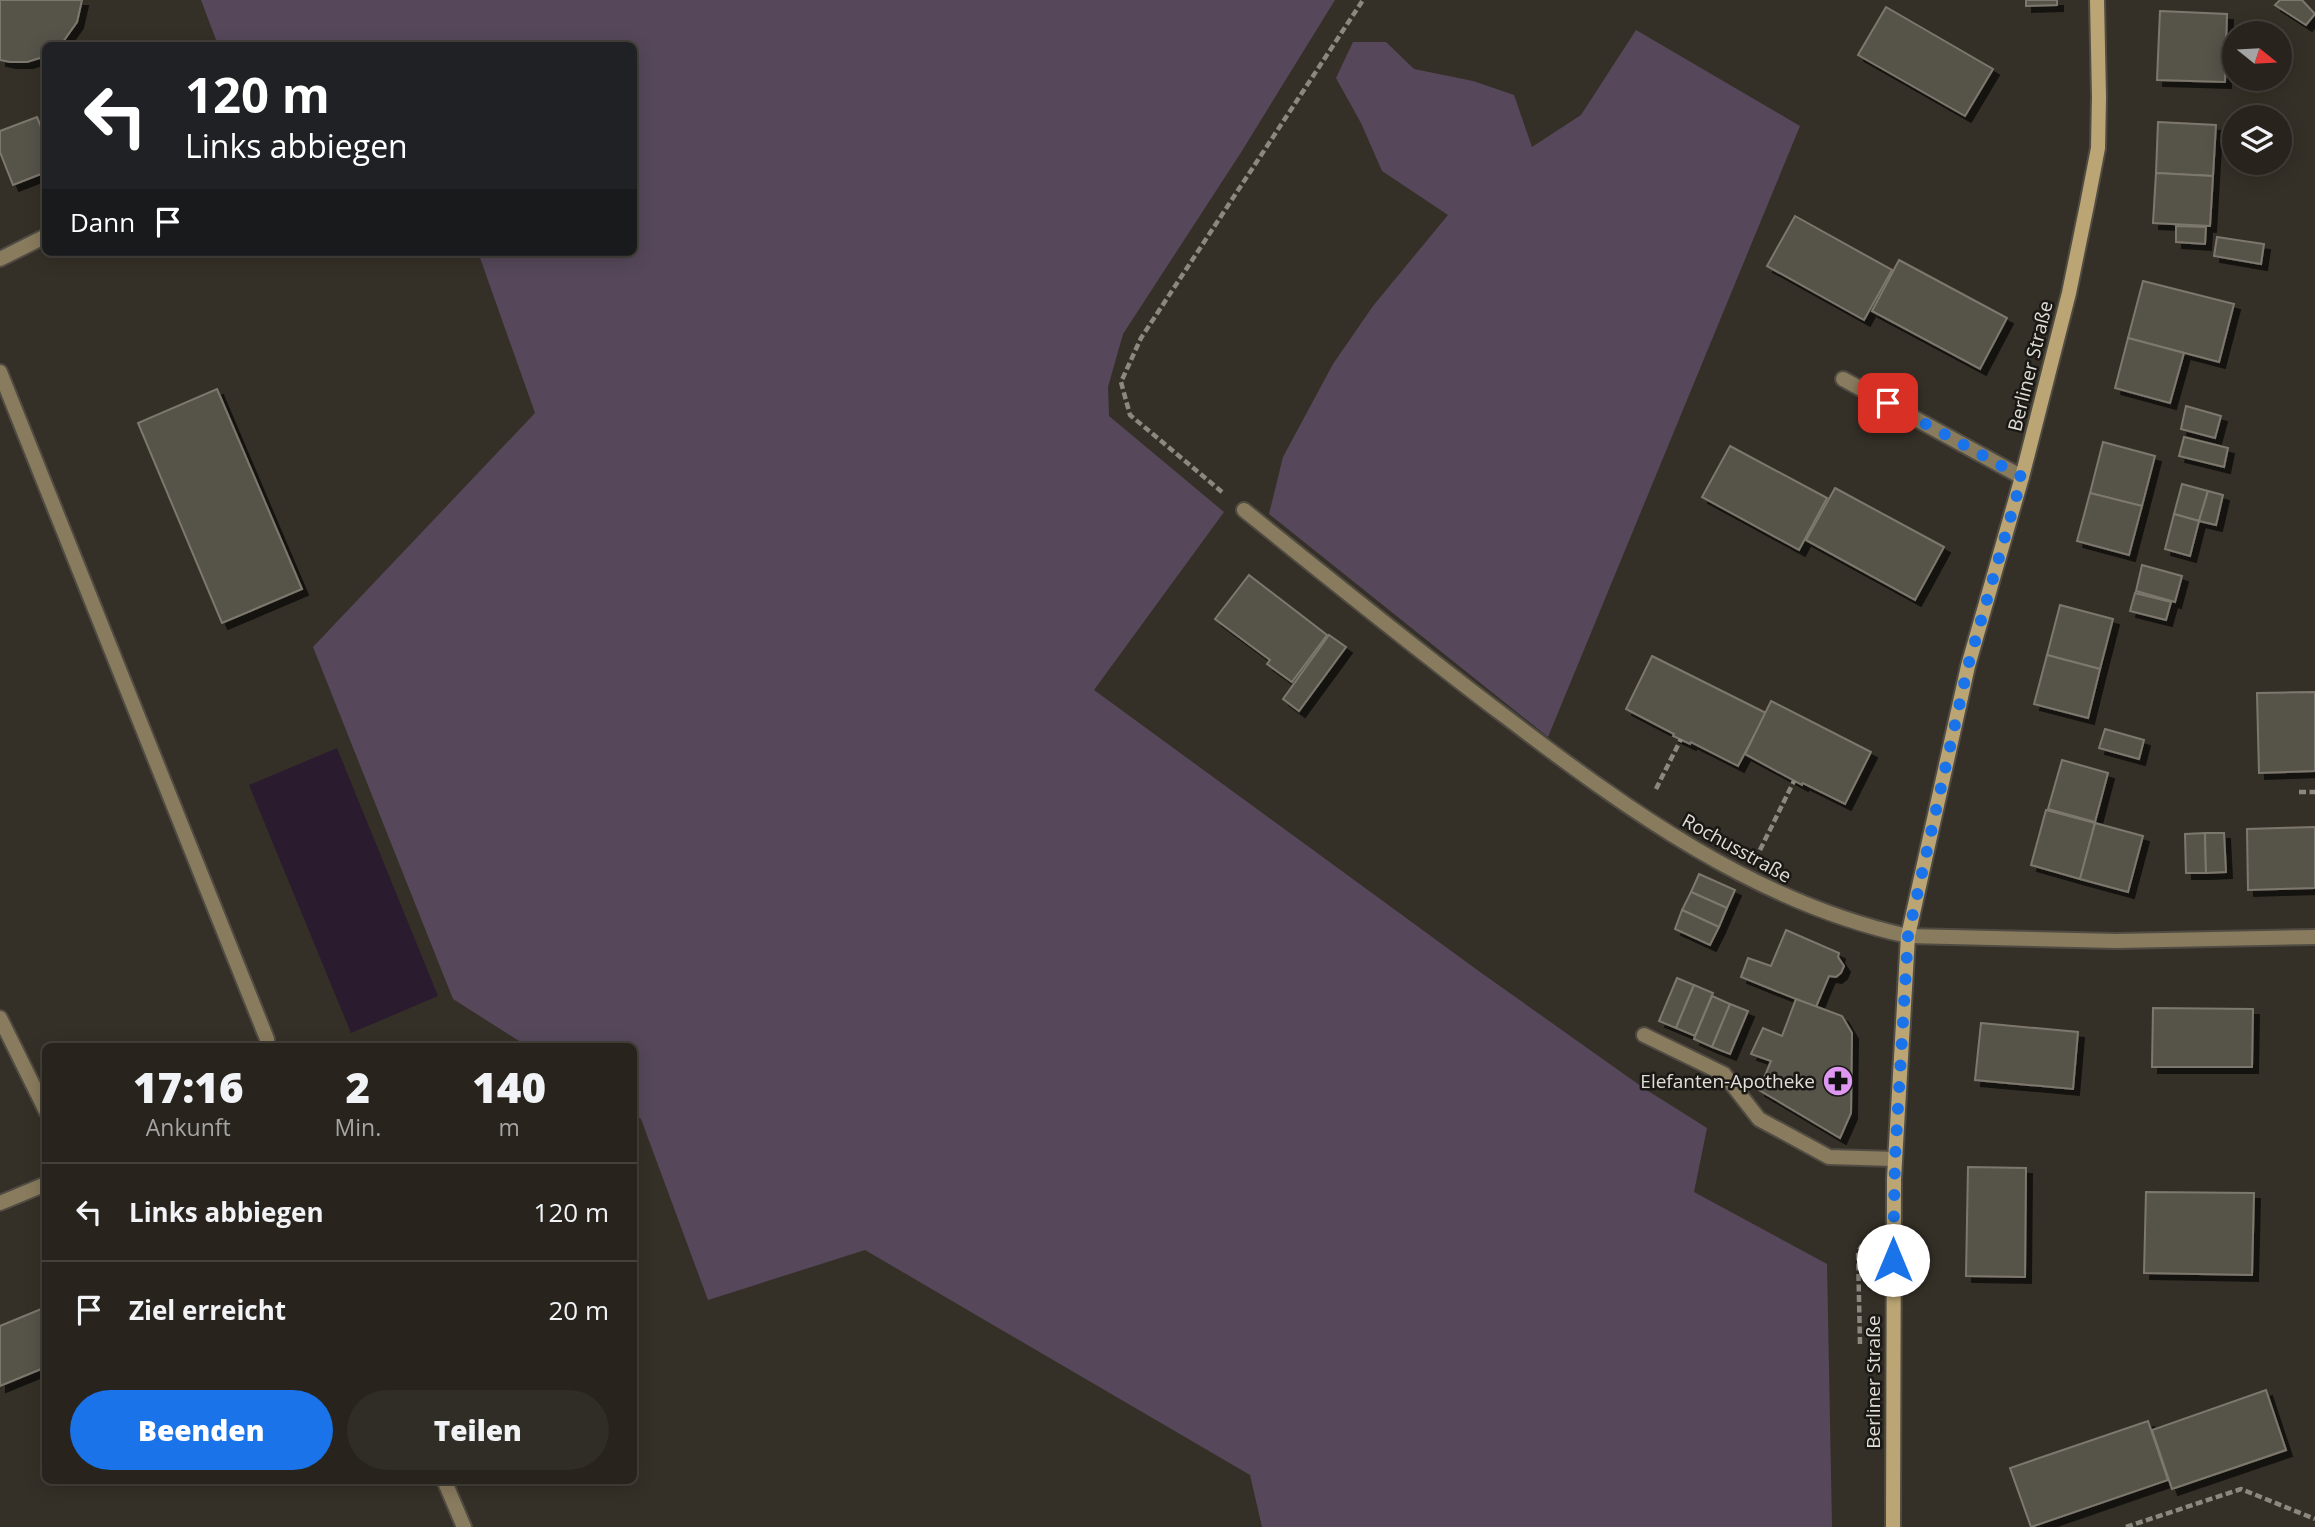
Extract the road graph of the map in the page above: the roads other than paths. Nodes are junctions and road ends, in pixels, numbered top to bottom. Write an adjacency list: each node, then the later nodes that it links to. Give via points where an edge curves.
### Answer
1 (2097, 0): 6 (street, Berliner Straße, via 2098,148 2069,293)
2 (42, 238): 3 (street)
3 (0, 259)
4 (0, 372): 12 (street)
5 (1843, 379): 6 (street)
6 (2022, 477): 8 (street, Berliner Straße, via 1968,666)
7 (1244, 510): 8 (street, Rochusstraße, via 1429,659 1642,816 1788,898)
8 (1908, 936): 9 (street, Rochusstraße, via 2116,941); 14 (street, Berliner Straße)
9 (2315, 937)
10 (0, 1018): 13 (street)
11 (1644, 1035): 14 (street, via 1724,1074 1759,1119 1829,1157)
12 (267, 1043)
13 (42, 1103)
14 (1895, 1159): 19 (street, Berliner Straße)
15 (42, 1186): 16 (street)
16 (0, 1203)
17 (446, 1484): 18 (street)
18 (464, 1527)
19 (1894, 1527)

